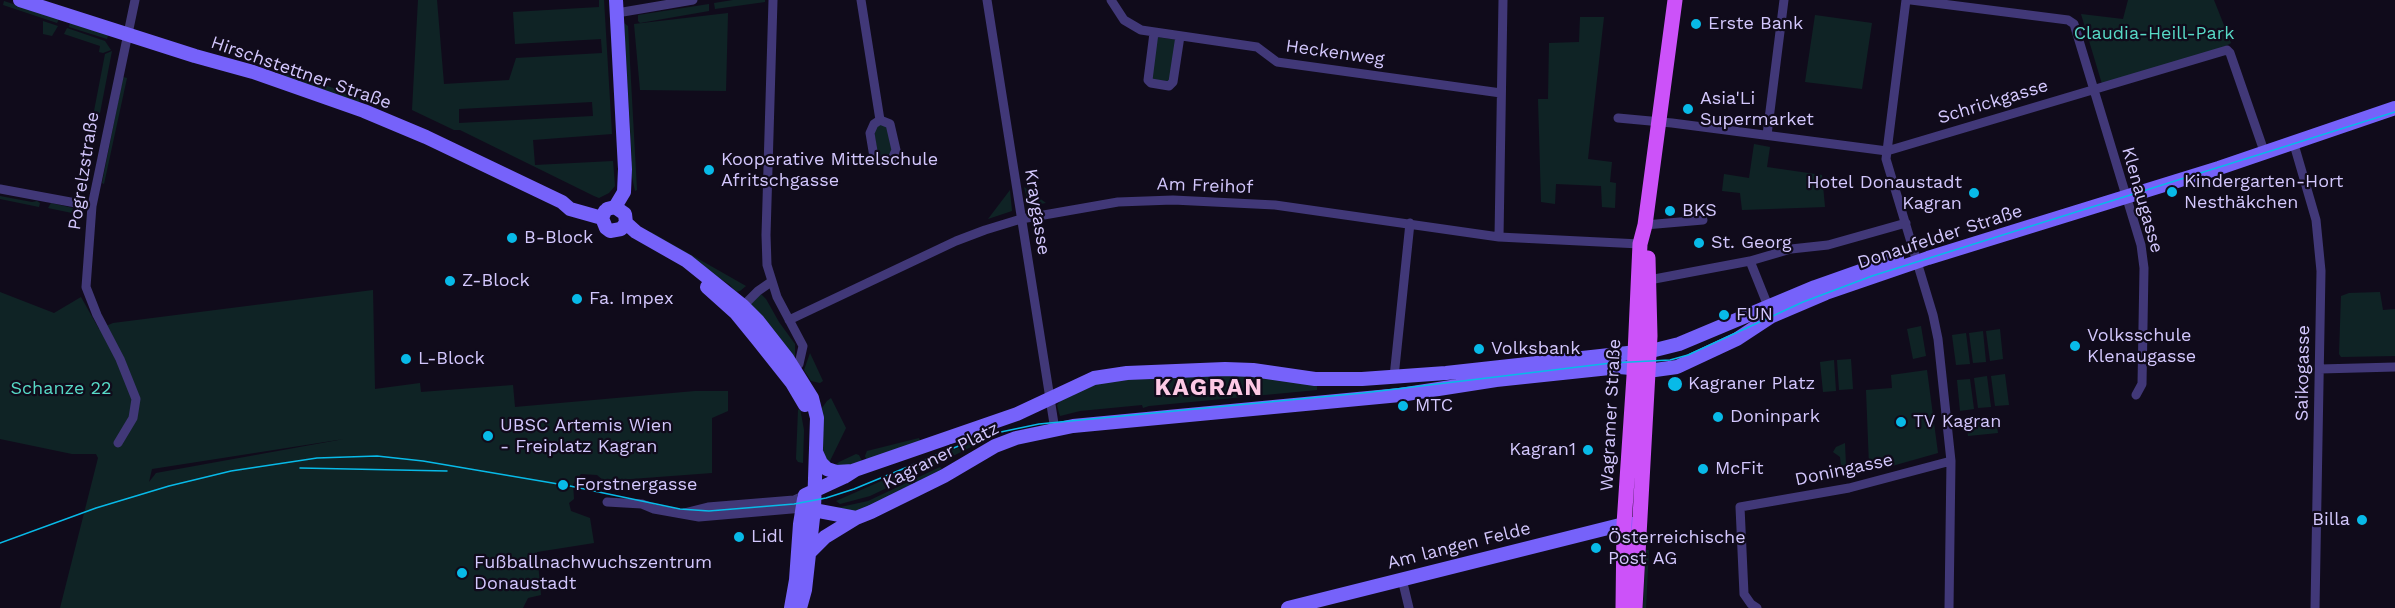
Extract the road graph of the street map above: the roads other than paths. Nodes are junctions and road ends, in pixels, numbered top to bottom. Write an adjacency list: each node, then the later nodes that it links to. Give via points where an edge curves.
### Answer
1 (20, 0): 15 (main road, Hirschstettner Straße)
2 (135, 0): 15 (street, Pogrelzstraße)
3 (693, 0): 13 (street)
4 (773, 0): 42 (street, via 766,235)
5 (861, 0): 22 (street)
6 (987, 0): 32 (street, Kraygasse)
7 (1111, 0): 16 (street, Heckenweg, via 1127,22)
8 (1503, 0): 19 (street)
9 (1675, 0): 23 (main road, Wagramer Straße)
10 (1784, 0): 24 (street)
11 (1906, 0): 26 (street)
12 (1911, 0): 18 (street, Klenaugasse, via 2068,20 2077,30)
13 (643, 4): 14 (street)
14 (616, 6): 31 (main road, via 625,169 631,194)
15 (127, 33): 30 (street, Pogrelzstraße); 31 (main road, Hirschstettner Straße, via 371,114 581,214)
16 (1154, 33): 17 (street, Heckenweg); 17 (street, via 1148,80 1169,86 1173,82)
17 (1180, 36): 19 (street, Heckenweg, via 1257,47 1277,62)
18 (2093, 90): 26 (street, Schrickgasse); 27 (street, Schrickgasse, via 2227,50); 29 (street, Klenaugasse)
19 (1501, 93): 37 (street)
20 (2395, 110): 25 (main road, Donaufelder Straße)
21 (1618, 118): 23 (street)
22 (880, 120)
23 (1658, 122): 24 (street, Schrickgasse); 36 (main road, Wagramer Straße)
24 (1767, 135): 26 (street, Schrickgasse)
25 (2293, 141): 27 (main road, Donaufelder Straße); 49 (street, Saikogasse, via 2316,220)
26 (1887, 151): 35 (street, via 1886,159)
27 (2264, 151): 29 (main road, Donaufelder Straße, via 2218,168)
28 (0, 189): 30 (street)
29 (2124, 193): 39 (main road, Donaufelder Straße); 52 (street, Klenaugasse, via 2144,268 2142,384)
30 (92, 206): 55 (street, Pogrelzstraße, via 86,287 136,399 133,418)
31 (615, 216): 43 (main road, Hirschstettner Straße, via 633,241 684,270)
32 (1021, 219): 34 (street, Am Freihof, via 1118,202 1173,200 1275,205); 45 (street, Am Freihof, via 956,241); 53 (street, Kraygasse)
33 (1702, 220): 36 (street)
34 (1410, 223): 37 (street, Am Freihof); 51 (street)
35 (1906, 223): 39 (street); 40 (street, via 1853,239 1791,249)
36 (1645, 225): 38 (main road, Wagramer Straße); 41 (main road, Wagramer Straße)
37 (1499, 237): 38 (street, Am Freihof)
38 (1640, 244): 46 (main road, Wagramer Straße)
39 (1916, 257): 44 (main road, Donaufelder Straße); 57 (street, via 1938,339)
40 (1750, 261): 41 (street); 44 (street)
41 (1649, 280): 46 (main road, Wagramer Straße)
42 (771, 282): 43 (street); 45 (street)
43 (739, 310): 50 (main road, Hirschstettner Straße, via 758,321)
44 (1771, 312): 46 (main road, Donaufelder Straße, via 1681,343); 47 (main road, Donaufelder Straße, via 1737,339 1686,364 1664,369)
45 (789, 320): 50 (street, via 803,346 802,356)
46 (1642, 351): 47 (main road, Wagramer Straße); 51 (main road, Kagraner Platz)
47 (1641, 368): 54 (main road, Kagraner Platz, via 1496,380 1400,394); 62 (main road, Wagramer Straße)
48 (2395, 368): 49 (street)
49 (2320, 369): 74 (street, Saikogasse)
50 (790, 372): 56 (main road, via 814,403); 59 (main road, via 807,417)
51 (1394, 377): 53 (main road, Kagraner Platz, via 1328,379 1225,369 1127,373 1094,378)
52 (2136, 395)
53 (1050, 400): 54 (street, Kraygasse); 58 (main road, Kagraner Platz)
54 (1055, 430): 61 (main road, Kagraner Platz, via 995,446 944,476)
55 (118, 443)
56 (816, 452): 58 (main road, via 827,469); 59 (main road)
57 (1951, 461): 72 (street, Doningasse, via 1849,488 1740,507 1744,594); 73 (street)
58 (855, 470): 59 (main road, Kagraner Platz)
59 (809, 500): 60 (street, via 699,517 642,504); 61 (main road); 63 (main road); 66 (main road)
60 (607, 502)
61 (856, 518): 63 (main road, Kagraner Platz, via 825,537)
62 (1632, 524): 64 (main road, Am langen Felde); 70 (main road, Wagramer Straße); 71 (main road, Wagramer Straße)
63 (810, 552): 67 (main road)
64 (1402, 579): 65 (main road, Am langen Felde); 69 (street)
65 (1306, 606): 68 (main road, Am langen Felde)
66 (791, 608)
67 (800, 608)
68 (1288, 608)
69 (1409, 608)
70 (1623, 608)
71 (1635, 608)
72 (1757, 608)
73 (1949, 608)
74 (2314, 608)

